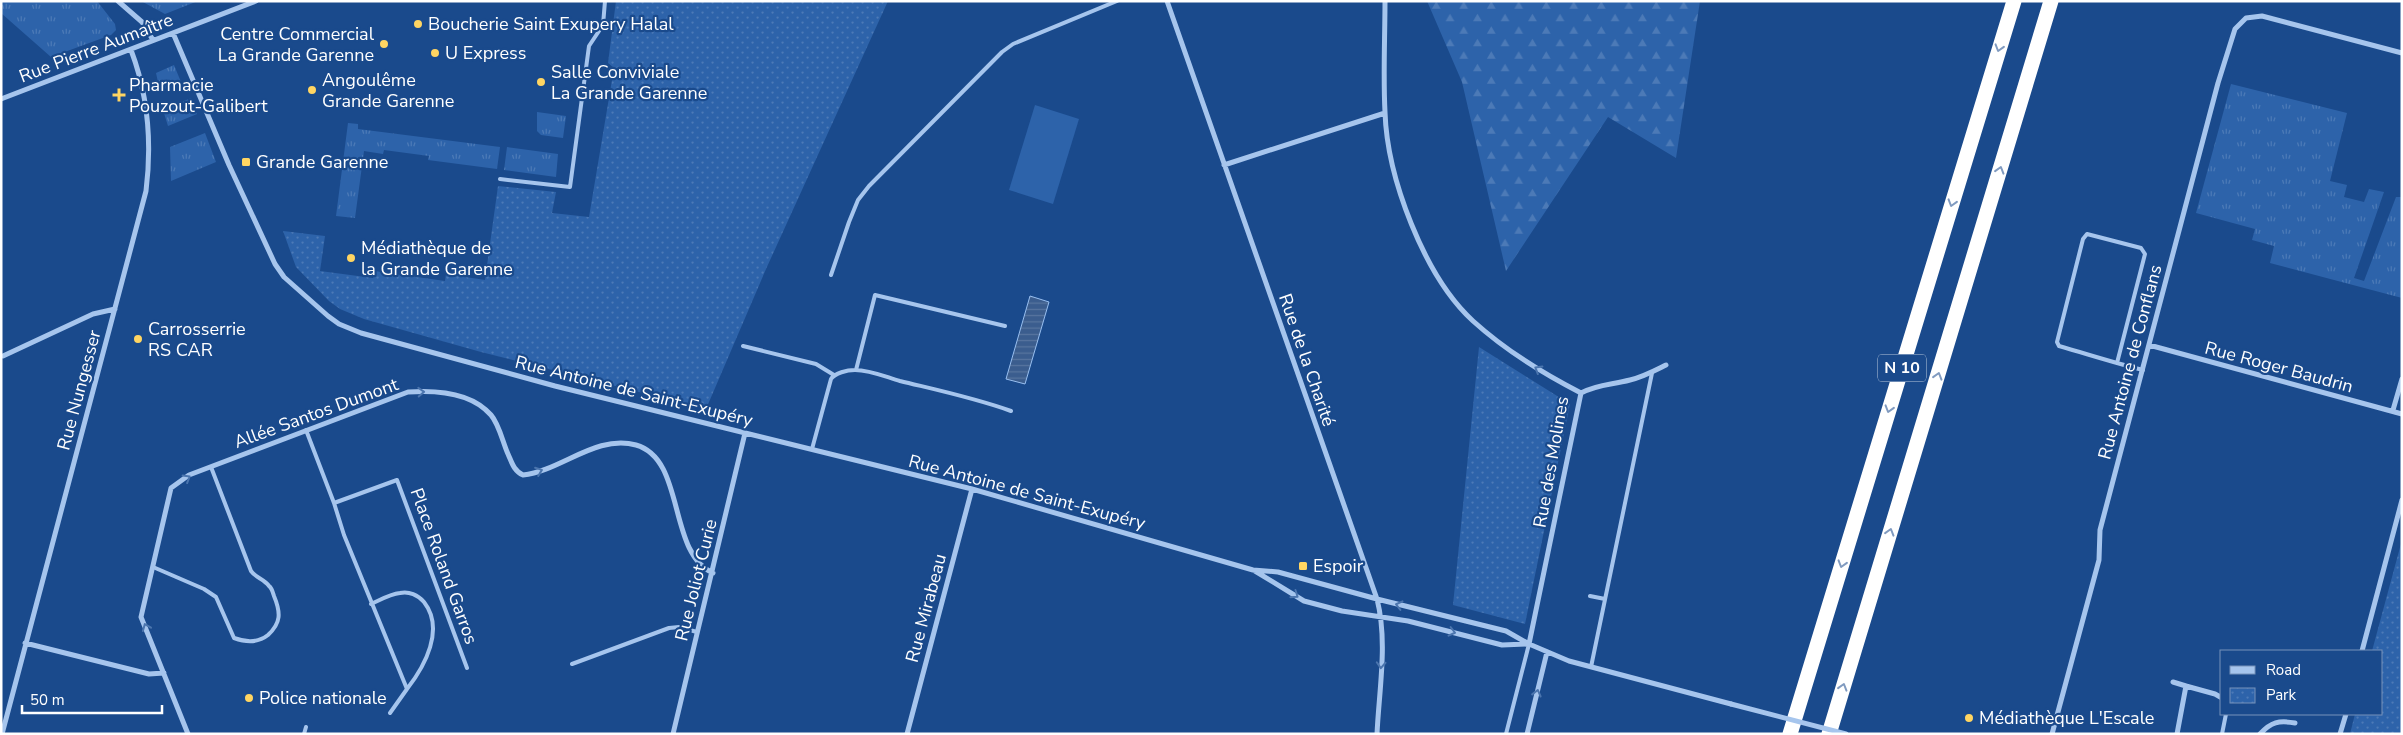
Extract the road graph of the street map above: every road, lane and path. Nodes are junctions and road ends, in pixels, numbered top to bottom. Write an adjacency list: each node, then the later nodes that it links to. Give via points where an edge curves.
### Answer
1 (118, 1): 10 (street, via 142,22)
2 (256, 1): 9 (street, Rue Pierre Aumaître)
3 (605, 1): 16 (lane, via 603,25 589,46 570,187)
4 (1117, 1): 17 (lane, via 1013,44 1002,52 858,200)
5 (1167, 1): 15 (street, Rue de la Charité)
6 (1385, 1): 14 (street, Rue des Molines)
7 (2014, 1): 75 (highway, N 10, one-way to 75)
8 (2051, 1): 76 (highway, N 10, one-way to 8)
9 (173, 33): 10 (street, Rue Pierre Aumaître); 35 (street, Rue Antoine de Saint-Exupéry, via 275,264 284,277 339,324 375,337 555,386)
10 (153, 40): 11 (street, Rue Pierre Aumaître)
11 (131, 50): 13 (street, Rue Pierre Aumaître); 18 (street, Rue Nungesser, via 146,106 149,164 146,191)
12 (2402, 53): 20 (street, Rue Antoine de Conflans, via 2262,16 2246,18 2235,29)
13 (1, 99)
14 (1384, 113): 15 (street); 30 (street, Rue des Molines, one-way to 14, via 1512,353 1472,320 1432,267 1408,216 1396,177)
15 (1224, 165): 45 (street, Rue de la Charité)
16 (500, 179)
17 (831, 275)
18 (115, 309): 22 (street, via 93,314); 50 (street, Rue Nungesser)
19 (1005, 326): 25 (lane, via 875,295)
20 (2149, 345): 26 (street, Rue Antoine de Conflans); 31 (street, Rue Roger Baudrin)
21 (743, 346): 28 (lane, via 816,364)
22 (3, 356)
23 (2118, 363): 23 (lane, via 2059,346 2057,342 2083,239 2087,234 2141,248 2145,254); 26 (lane)
24 (1666, 365): 27 (street)
25 (856, 370): 28 (lane); 32 (lane, via 987,402)
26 (2143, 370): 78 (street, Rue Antoine de Conflans, via 2100,530 2099,560)
27 (1652, 373): 30 (street, via 1628,381 1595,385); 46 (lane)
28 (834, 375): 36 (lane)
29 (2402, 379): 31 (street)
30 (1581, 393): 51 (street, Rue des Molines)
31 (2393, 410): 33 (street, Rue Roger Baudrin)
32 (1011, 411)
33 (2402, 414)
34 (306, 430): 37 (street, Allée Santos Dumont); 40 (lane); 43 (street, Allée Santos Dumont, one-way to 43, via 408,392 428,391 454,394 478,404 492,416 514,468 523,475 605,445 622,442 638,445 652,452 659,463 692,554 703,569)
35 (745, 433): 36 (street, Rue Antoine de Saint-Exupéry); 43 (street, Rue Joliot Curie)
36 (812, 449): 38 (street, Rue Antoine de Saint-Exupéry)
37 (211, 467): 41 (street, Allée Santos Dumont, one-way to 37, via 172,488 189,475); 41 (lane, via 251,570 269,586 279,609 275,628 264,638 245,642 234,638 216,597)
38 (972, 489): 42 (street, Rue Antoine de Saint-Exupéry); 71 (street, Rue Mirabeau)
39 (2402, 500): 52 (street)
40 (334, 503): 47 (lane); 56 (lane, Place Roland Garros, via 397,480)
41 (153, 567): 57 (street, Allée Santos Dumont, one-way to 41, via 141,617)
42 (1253, 570): 45 (street, Rue Antoine de Saint-Exupéry, via 1278,572); 48 (street, Rue Antoine de Saint-Exupéry, one-way to 48, via 1304,601)
43 (713, 573): 49 (street, Rue Joliot Curie)
44 (1590, 596): 46 (lane)
45 (1377, 599): 48 (street, Rue de la Charité); 51 (street, Rue Antoine de Saint-Exupéry, one-way to 45, via 1506,632)
46 (1605, 599): 55 (lane)
47 (371, 604): 60 (lane); 60 (lane, Place Roland Garros, via 400,593 409,593 420,597 431,612 434,626 428,655)
48 (1382, 617): 51 (street, Rue Antoine de Saint-Exupéry, one-way to 51, via 1502,645); 72 (street, Rue de la Charité, one-way to 72)
49 (697, 632): 54 (lane, via 669,628); 70 (street, Rue Joliot Curie)
50 (25, 643): 57 (street, via 149,674); 67 (street, Rue Nungesser)
51 (1529, 644): 53 (street, Rue Antoine de Saint-Exupéry); 73 (lane)
52 (2362, 650)
53 (1547, 652): 55 (street, Rue Antoine de Saint-Exupéry); 74 (street, one-way to 53)
54 (572, 664)
55 (1591, 666): 77 (street, Rue Antoine de Saint-Exupéry, bridge)
56 (467, 668)
57 (164, 673): 68 (street, Allée Santos Dumont)
58 (2173, 682): 59 (street)
59 (2186, 686): 61 (street); 79 (street)
60 (407, 689): 62 (lane, Place Roland Garros)
61 (2220, 697)
62 (390, 713)
63 (2226, 715): 80 (lane)
64 (2346, 715): 82 (street)
65 (2295, 722): 81 (street, via 2269,724)
66 (306, 727): 69 (lane)
67 (2, 734)
68 (188, 734)
69 (304, 734)
70 (673, 734)
71 (907, 734)
72 (1377, 734)
73 (1506, 734)
74 (1527, 734)
75 (1790, 734)
76 (1829, 734)
77 (1846, 734)
78 (2052, 734)
79 (2177, 734)
80 (2222, 734)
81 (2260, 734)
82 (2340, 734)

